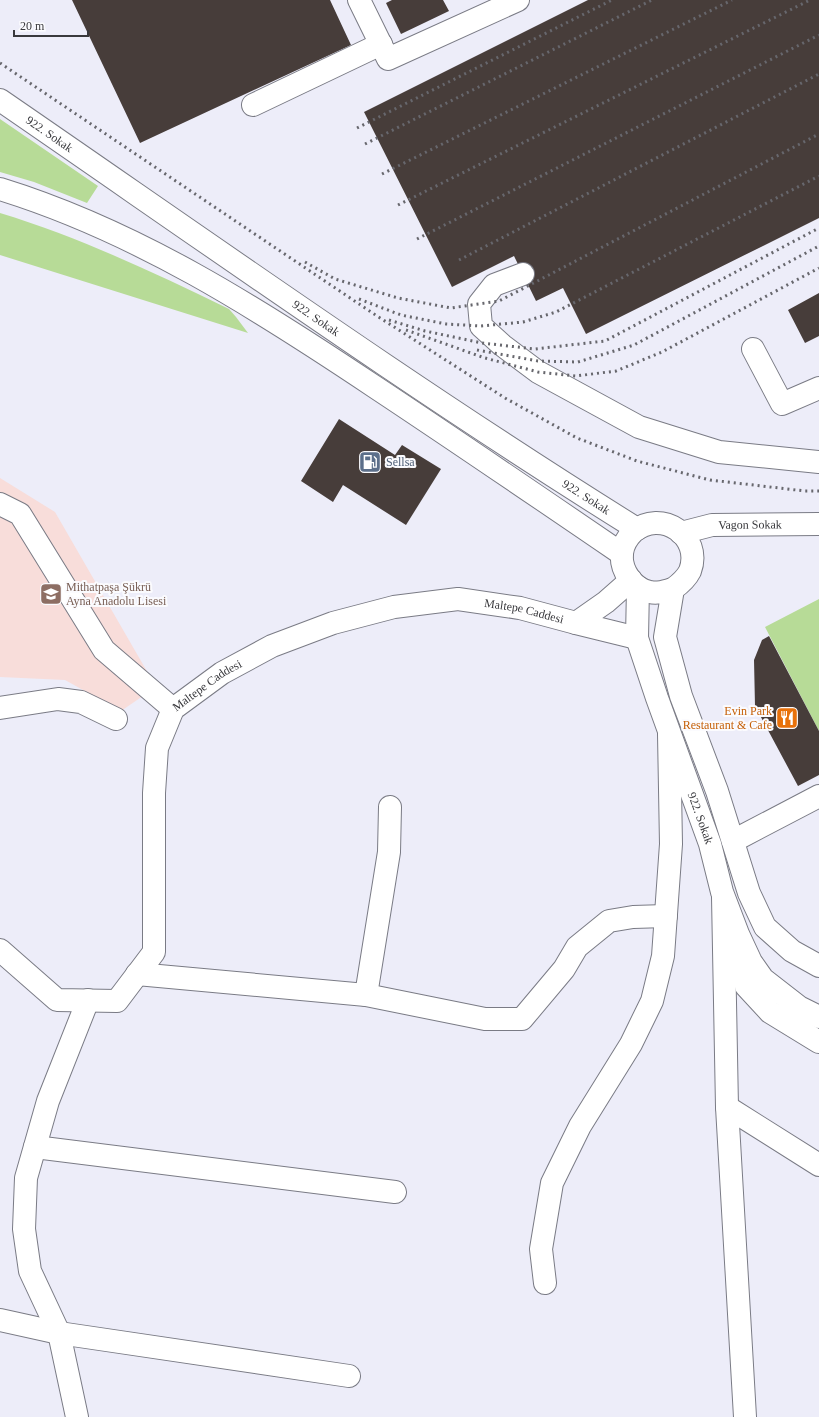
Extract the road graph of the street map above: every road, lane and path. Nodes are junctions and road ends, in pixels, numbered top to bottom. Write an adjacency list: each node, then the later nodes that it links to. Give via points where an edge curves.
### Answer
1 (359, 0): 3 (street)
2 (518, 0): 3 (street, via 388,59)
3 (381, 44): 5 (street)
4 (0, 100): 13 (street, 922. Sokak, via 394,371)
5 (253, 104)
6 (0, 189): 15 (street, 922. Sokak, via 64,211 107,230 228,292 301,337)
7 (523, 274): 10 (street, via 494,284 479,304 481,326 538,372 639,427 719,452)
8 (753, 349): 9 (street, via 782,404)
9 (819, 388)
10 (819, 462)
11 (0, 504): 21 (street, via 20,514 104,650)
12 (819, 524): 14 (street, Vagon Sokak, via 712,525)
13 (637, 529): 14 (street, via 657,523 667,524); 15 (street, via 630,535)
14 (681, 533): 17 (street, via 690,548 692,560 690,571)
15 (622, 554): 16 (street, via 625,572)
16 (634, 584): 17 (street, via 650,592); 18 (street, Maltepe Caddesi); 19 (street, 922. Sokak)
17 (673, 589): 26 (street, via 665,637 681,696)
18 (576, 624): 19 (street); 21 (street, Maltepe Caddesi, via 520,608 458,599 394,607 333,623 272,646 222,673)
19 (637, 638): 23 (street, 922. Sokak)
20 (0, 708): 22 (street, via 58,699 81,702)
21 (174, 709): 32 (street, Maltepe Caddesi, via 157,748 154,793 154,952)
22 (116, 719)
23 (669, 731): 27 (street, 922. Sokak, via 710,844); 28 (street, via 671,844)
24 (819, 796): 26 (street)
25 (390, 808): 33 (street, via 389,852)
26 (733, 841): 31 (street, via 749,893 765,927 792,951)
27 (722, 892): 29 (street, 922. Sokak); 37 (street)
28 (666, 916): 33 (street, via 609,921 577,947 564,969 522,1019 485,1019); 41 (street, via 663,956 652,1001 631,1044 580,1126 552,1183 541,1249)
29 (741, 940): 35 (street, 922. Sokak, via 751,962 763,979 799,1007); 36 (street, via 746,986 770,1012)
30 (0, 950): 34 (street, Maltepe Caddesi, via 57,1000)
31 (816, 961)
32 (137, 974): 33 (street); 34 (street, Maltepe Caddesi, via 117,1001)
33 (366, 995)
34 (88, 1000): 38 (street, via 48,1101)
35 (819, 1017)
36 (819, 1042)
37 (727, 1107): 39 (street); 46 (street)
38 (35, 1147): 40 (street); 43 (street, via 26,1178 24,1229 30,1271)
39 (819, 1165)
40 (395, 1192)
41 (545, 1283)
42 (0, 1320): 43 (street)
43 (59, 1333): 44 (street); 45 (street)
44 (349, 1376)
45 (77, 1417)
46 (745, 1417)

